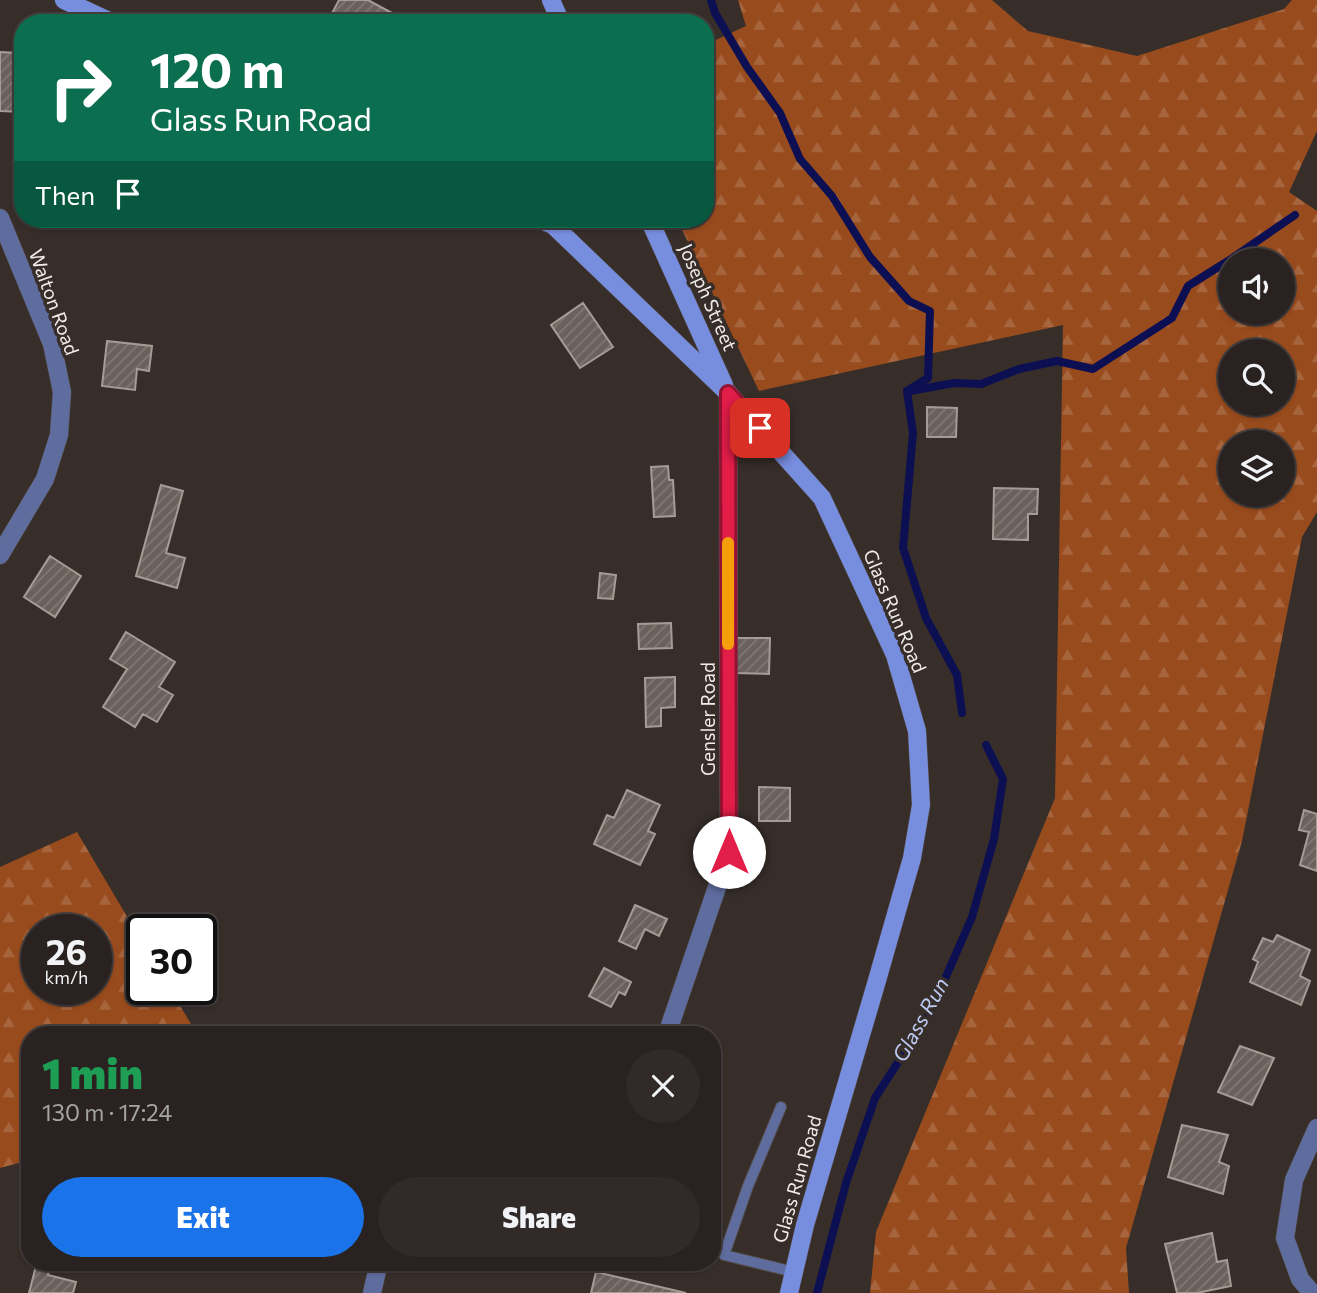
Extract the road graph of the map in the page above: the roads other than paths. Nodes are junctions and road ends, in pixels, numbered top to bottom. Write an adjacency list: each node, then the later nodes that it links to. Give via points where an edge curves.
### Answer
1 (64, 0): 2 (main road)
2 (94, 14)
3 (0, 218): 7 (street, Walton Road, via 52,344 62,392 59,435 45,478)
4 (556, 228): 6 (main road, Glass Run Road)
5 (653, 228): 6 (main road, Joseph Street)
6 (728, 393): 8 (street, Gensler Road, via 729,852); 12 (main road, Glass Run Road, via 822,498 895,655 917,731 920,805 912,858)
7 (0, 555)
8 (670, 1026)
9 (781, 1107): 12 (lane, via 724,1255)
10 (1317, 1128): 15 (street, via 1294,1180 1285,1238 1300,1279)
11 (377, 1271): 13 (street)
12 (794, 1272): 14 (main road, Glass Run Road)
13 (372, 1293)
14 (789, 1293)
15 (1312, 1293)

